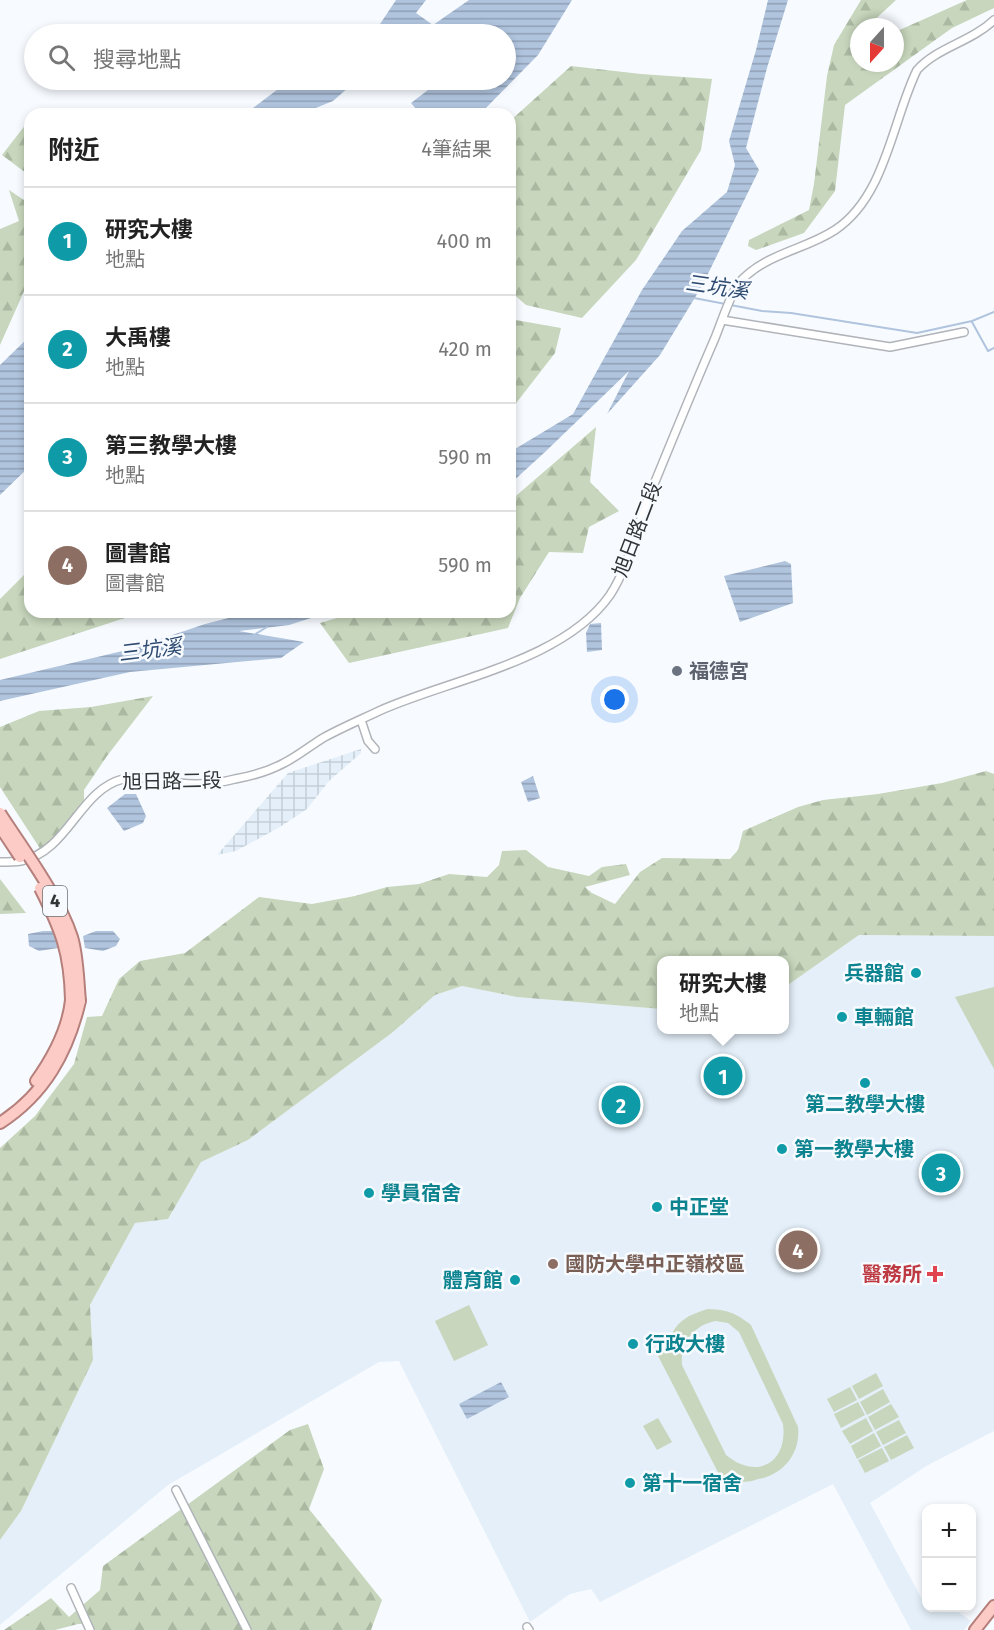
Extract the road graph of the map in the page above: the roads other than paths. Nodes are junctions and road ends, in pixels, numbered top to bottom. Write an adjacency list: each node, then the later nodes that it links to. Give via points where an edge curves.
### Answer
1 (994, 20): 2 (street, 旭日路二段, via 974,37 931,57 917,69 873,186 858,211 822,238 782,254 744,276)
2 (723, 319): 3 (street, via 890,347); 4 (street, 旭日路二段, via 647,500 620,576 596,612 580,627 540,650)
3 (964, 332)
4 (360, 720): 5 (street); 8 (street, 旭日路二段, via 284,763 238,779 202,784 126,778 112,783 100,790 68,829 41,853 21,861)
5 (375, 749)
6 (0, 813): 9 (main road, 4, bridge, via 63,915 76,958)
7 (0, 827): 9 (main road, 4, bridge, via 58,924)
8 (0, 862)
9 (75, 1000): 10 (main road, 4, via 54,1054 28,1092); 11 (main road, 4, via 68,1044 51,1073 25,1104)
10 (0, 1116)
11 (0, 1123)
12 (176, 1490): 16 (street)
13 (71, 1588): 15 (street)
14 (994, 1606): 17 (main road)
15 (90, 1630)
16 (247, 1630)
17 (975, 1630)

